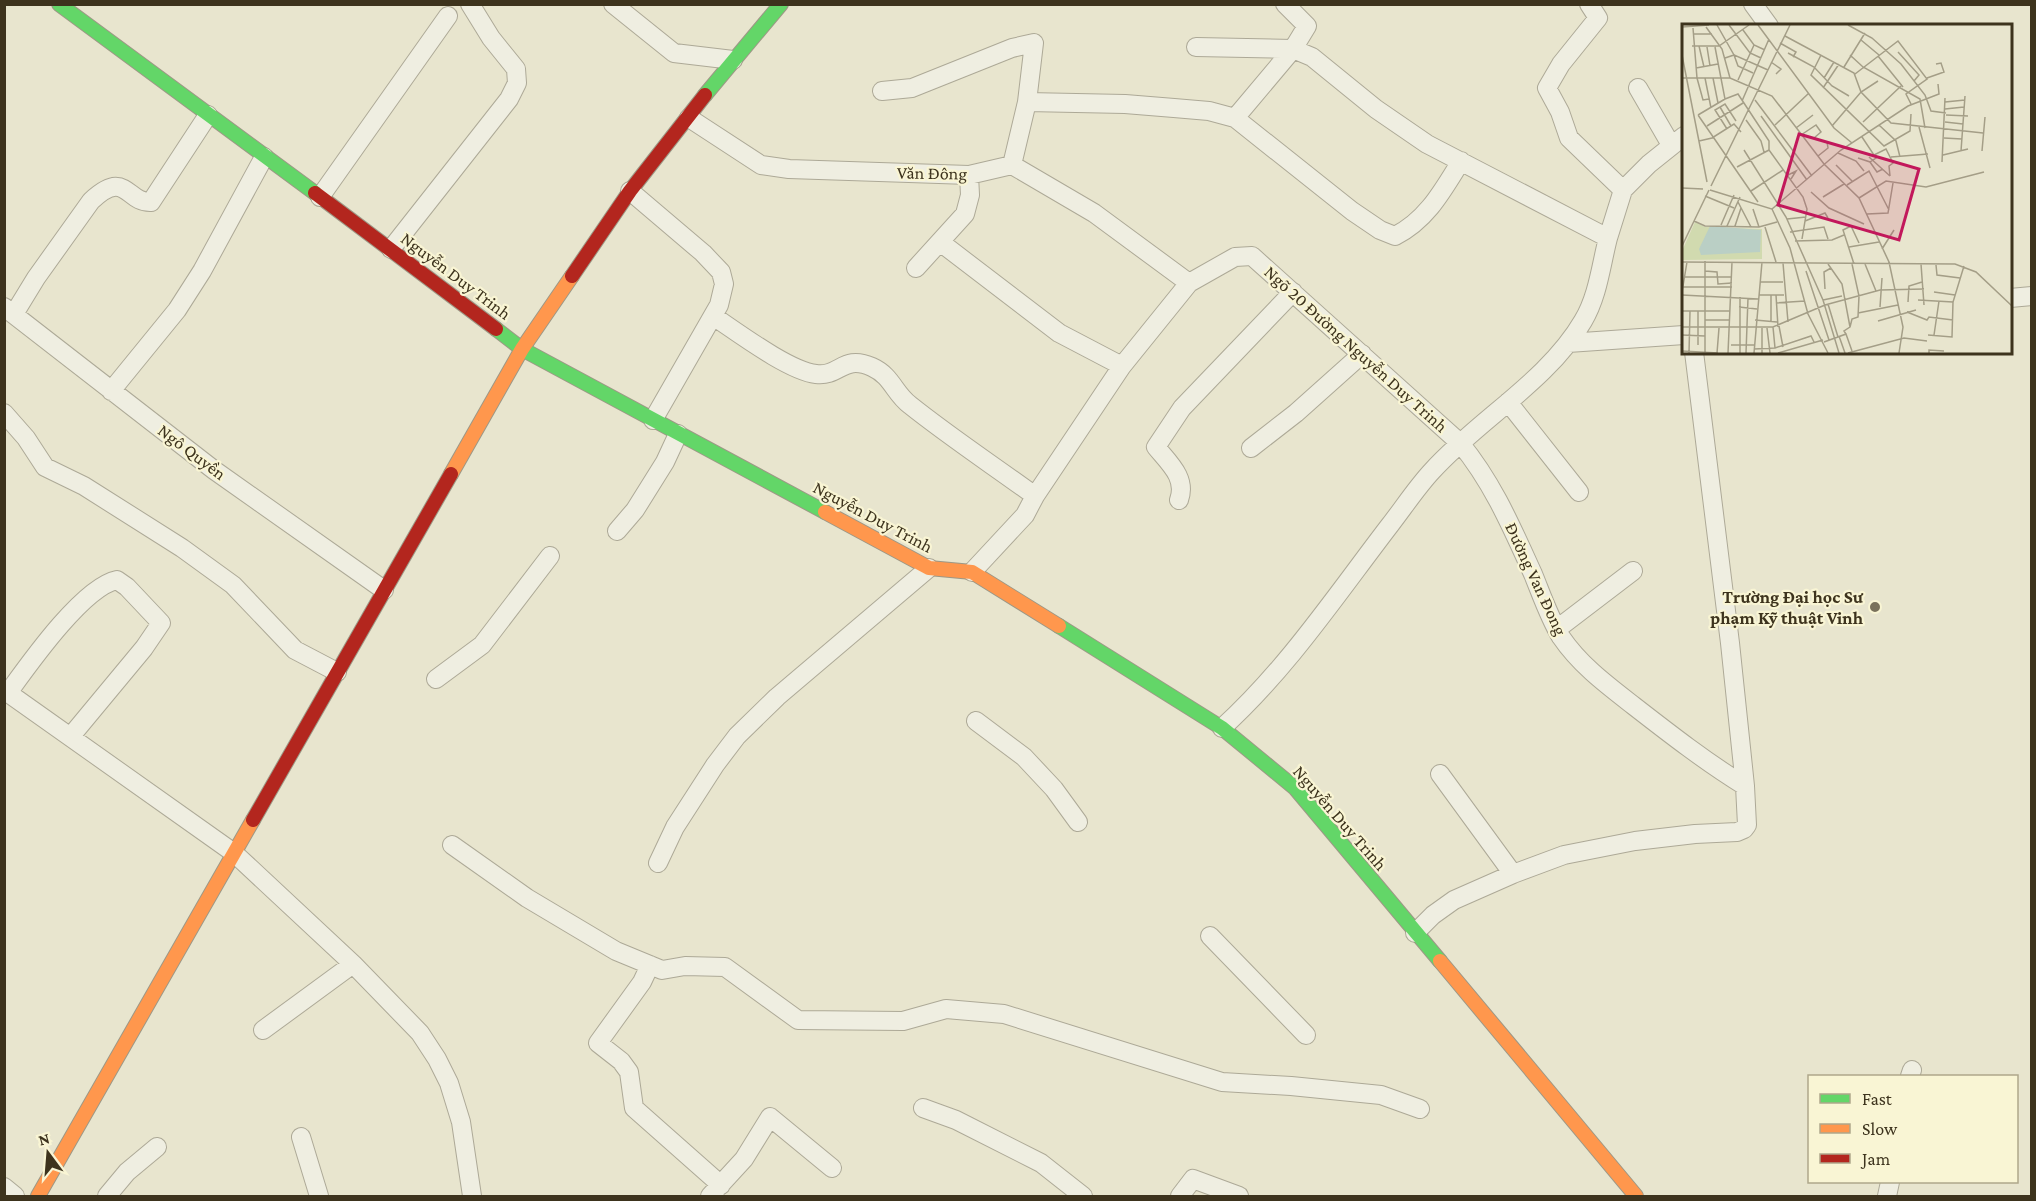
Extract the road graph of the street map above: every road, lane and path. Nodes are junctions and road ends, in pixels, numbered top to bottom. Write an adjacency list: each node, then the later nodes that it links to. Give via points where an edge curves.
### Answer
1 (59, 4): 16 (street, Nguyễn Duy Trinh)
2 (470, 4): 29 (street, via 513,64 517,83 509,99)
3 (613, 4): 12 (street, via 674,53)
4 (781, 4): 12 (street)
5 (1285, 4): 11 (street, via 1307,26)
6 (1753, 4): 9 (street)
7 (1594, 11): 24 (street, via 1547,88 1569,138)
8 (448, 16): 26 (street)
9 (1767, 24)
10 (1196, 47): 11 (street)
11 (1293, 49): 18 (street); 21 (street, via 1312,57 1400,127)
12 (733, 60): 17 (street)
13 (1638, 88): 19 (street)
14 (882, 91): 15 (street, via 938,80 1012,48 1034,43)
15 (1028, 102): 18 (street, via 1164,107); 22 (street)
16 (208, 115): 20 (street, Nguyễn Duy Trinh); 35 (street, via 151,202 120,187 100,192)
17 (688, 118): 23 (street, Văn Đông, via 761,165); 25 (street)
18 (1235, 118): 21 (street, via 1352,211 1395,236 1422,219)
19 (1677, 141): 24 (street)
20 (264, 157): 26 (street, Nguyễn Duy Trinh); 43 (street, via 177,310)
21 (1461, 161): 27 (street)
22 (1012, 165): 23 (street, Văn Đông); 31 (street, via 1094,213)
23 (969, 176): 28 (street, via 965,214)
24 (1623, 190): 27 (street)
25 (630, 191): 36 (street, via 721,272 724,284); 39 (street)
26 (320, 197): 29 (street, Nguyễn Duy Trinh)
27 (1608, 238): 38 (street, via 1593,299)
28 (940, 242): 30 (street); 42 (street, via 1059,333)
29 (391, 249): 39 (street, Nguyễn Duy Trinh)
30 (916, 268)
31 (1189, 283): 32 (street, Ngõ 20 Đường Nguyễn Duy Trinh, via 1235,257 1252,256); 42 (street, Ngõ 20 Đường Nguyễn Duy Trinh)
32 (1293, 292): 40 (street, Ngõ 20 Đường Nguyễn Duy Trinh); 52 (street, via 1182,408 1156,447 1180,477)
33 (2031, 296): 34 (street)
34 (2012, 298)
35 (9, 310): 43 (street, Ngô Quyền)
36 (713, 316): 46 (street); 51 (street, via 806,372 826,374 854,362 875,368 894,384 908,404)
37 (1682, 335): 38 (street)
38 (1568, 343): 44 (street)
39 (522, 349): 46 (street, Nguyễn Duy Trinh); 58 (street)
40 (1362, 354): 48 (street, Ngõ 20 Đường Nguyễn Duy Trinh); 49 (street)
41 (1694, 354): 67 (street)
42 (1122, 366): 51 (street, Ngõ 20 Đường Nguyễn Duy Trinh)
43 (111, 391): 58 (street, Ngô Quyền, via 214,470)
44 (1508, 402): 48 (street); 50 (street)
45 (4, 413): 60 (street, via 45,467 84,486 182,548 233,585 295,650)
46 (652, 420): 47 (street, Nguyễn Duy Trinh)
47 (678, 434): 53 (street, via 635,510); 55 (street, Nguyễn Duy Trinh)
48 (1460, 443): 59 (street, Đường Van Đong, via 1501,503); 64 (street, via 1431,471 1278,670)
49 (1251, 448)
50 (1579, 492)
51 (1035, 496): 56 (street, Ngõ 20 Đường Nguyễn Duy Trinh, via 1025,515)
52 (1179, 500)
53 (617, 531)
54 (550, 556): 61 (street, via 482,645)
55 (928, 568): 56 (street, Nguyễn Duy Trinh); 71 (street, via 737,736 675,827)
56 (972, 572): 64 (street, Nguyễn Duy Trinh)
57 (1633, 572): 59 (street)
58 (384, 590): 60 (street)
59 (1557, 629): 67 (street, Đường Van Đong, via 1591,672 1699,756)
60 (337, 672): 70 (street)
61 (436, 679)
62 (6, 691): 65 (street); 65 (street, via 62,623 117,580 161,623)
63 (976, 721): 68 (street, via 1024,757)
64 (1222, 728): 73 (street, Nguyễn Duy Trinh, via 1295,788)
65 (71, 736): 70 (street)
66 (1440, 774): 72 (street)
67 (1745, 786): 72 (street, via 1747,825 1737,832 1595,848)
68 (1078, 822)
69 (452, 845): 76 (street, via 527,898 616,951)
70 (234, 853): 75 (street); 87 (street)
71 (657, 863)
72 (1514, 874): 73 (street, via 1454,900)
73 (1415, 933): 94 (street, Nguyễn Duy Trinh)
74 (1210, 936): 78 (street)
75 (353, 964): 77 (street); 90 (street, via 420,1033 437,1059 461,1122)
76 (650, 965): 80 (street, via 662,970 725,967 798,1020 903,1021 946,1009 1004,1014 1222,1082 1381,1095); 85 (street, via 598,1043 630,1072 634,1108)
77 (263, 1030)
78 (1306, 1035)
79 (922, 1108): 91 (street, via 956,1120 1041,1163)
80 (1420, 1109)
81 (301, 1137): 89 (street)
82 (157, 1147): 88 (street, via 127,1172)
83 (832, 1168): 85 (street, via 770,1118 744,1159)
84 (4, 1187): 86 (street)
85 (716, 1191)
86 (15, 1197)
87 (38, 1197)
88 (107, 1197)
89 (319, 1197)
90 (472, 1197)
91 (1083, 1197)
92 (1180, 1197): 93 (street, via 1192,1179)
93 (1239, 1197)
94 (1636, 1197)

